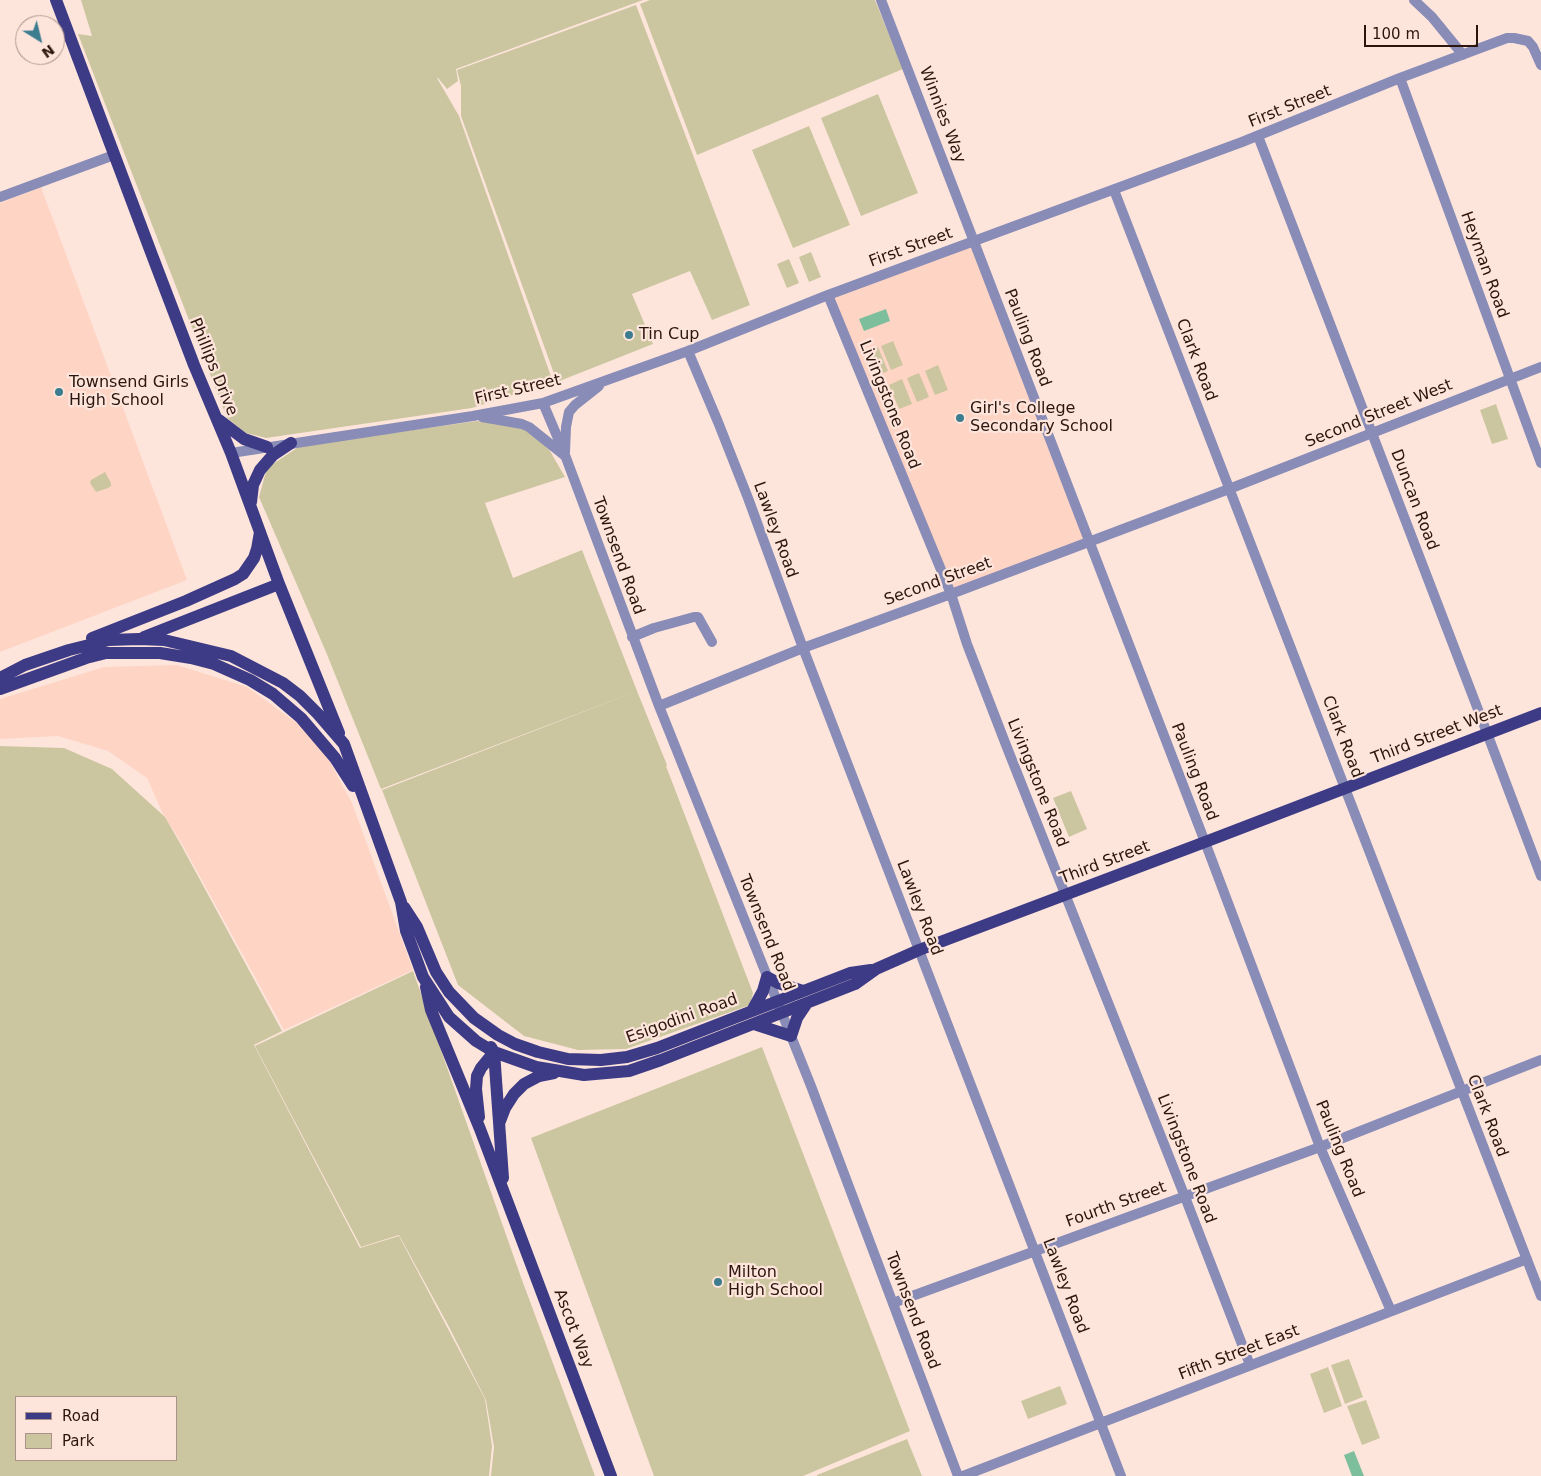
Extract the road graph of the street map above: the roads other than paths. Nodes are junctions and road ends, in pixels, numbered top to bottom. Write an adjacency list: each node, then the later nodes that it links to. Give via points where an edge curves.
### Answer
1 (56, 0): 8 (main road, Phillips Drive)
2 (881, 0): 11 (street, Winnies Way)
3 (1414, 0): 4 (street)
4 (1463, 55): 5 (street, First Street, via 1514,38 1528,41); 6 (street, First Street)
5 (1541, 65)
6 (1400, 78): 7 (street, First Street); 15 (street, Heyman Road)
7 (1258, 136): 9 (street, First Street); 20 (street, Duncan Road)
8 (114, 155): 10 (street); 19 (main road, Phillips Drive)
9 (1114, 190): 11 (street, First Street); 26 (street, Clark Road)
10 (0, 197)
11 (974, 241): 12 (street, First Street); 29 (street, Pauling Road)
12 (828, 295): 13 (street, First Street); 31 (street, Livingstone Road)
13 (688, 351): 16 (street, First Street); 35 (street, Lawley Road)
14 (1541, 367): 15 (street, Second Street West)
15 (1509, 378): 20 (street, Second Street West); 25 (street, Heyman Road)
16 (608, 379): 17 (street, First Street); 24 (street, via 569,412)
17 (543, 403): 18 (street, First Street); 24 (street, Townsend Road)
18 (473, 416): 21 (street, First Street); 24 (street, via 522,424)
19 (217, 418): 22 (main road, via 244,438); 23 (main road, Phillips Drive)
20 (1372, 434): 26 (street, Second Street West); 42 (street, Duncan Road)
21 (292, 443): 22 (street, First Street); 27 (main road, via 260,470 253,485)
22 (267, 447): 23 (street, First Street)
23 (231, 453): 27 (main road, Phillips Drive)
24 (565, 455): 32 (street, Townsend Road)
25 (1541, 463)
26 (1229, 489): 29 (street, Second Street); 44 (street, Clark Road)
27 (251, 504): 28 (main road, Phillips Drive)
28 (260, 529): 30 (main road, Phillips Drive); 37 (main road, via 254,558 235,580)
29 (1089, 541): 31 (street, Second Street); 46 (street, Pauling Road)
30 (279, 584): 33 (main road); 43 (main road, Phillips Drive)
31 (951, 594): 35 (street, Second Street); 48 (street, Livingstone Road, via 974,662)
32 (632, 637): 34 (street, via 698,617); 40 (street, Townsend Road)
33 (139, 639): 36 (main road); 37 (main road, Esigodini Road, via 109,640); 43 (main road, Esigodini Road, via 184,643 248,664 300,696)
34 (712, 642)
35 (803, 648): 40 (street, Second Street); 50 (street, Lawley Road)
36 (106, 653): 39 (main road, Esigodini Road); 45 (main road, Esigodini Road, via 160,653 191,658 250,680 273,694 301,718 335,758)
37 (25, 665): 38 (main road, Esigodini Road)
38 (0, 678)
39 (0, 689)
40 (659, 706): 52 (street, Townsend Road)
41 (1541, 713): 42 (main road, Third Street West)
42 (1487, 733): 44 (main road, Third Street West); 47 (street, Duncan Road)
43 (344, 744): 45 (main road, Esigodini Road)
44 (1346, 788): 46 (main road, Third Street); 62 (street, Clark Road)
45 (365, 805): 49 (main road, Esigodini Road)
46 (1205, 842): 48 (main road, Third Street); 65 (street, Pauling Road)
47 (1541, 876)
48 (1066, 895): 50 (main road, Third Street); 67 (street, Livingstone Road)
49 (401, 902): 51 (main road, Esigodini Road, via 406,930); 53 (main road, Esigodini Road)
50 (919, 950): 54 (main road, Third Street, via 876,969 855,984); 68 (street, Lawley Road)
51 (424, 977): 58 (main road, Esigodini Road, via 449,1017); 64 (main road, via 431,1010)
52 (767, 977): 54 (main road); 55 (street, Townsend Road); 56 (main road)
53 (449, 992): 58 (main road, via 459,1014); 59 (main road, Esigodini Road, via 474,1018 498,1035 538,1052)
54 (806, 997): 55 (main road, Third Street); 57 (main road)
55 (779, 1007): 56 (main road, Esigodini Road); 57 (street, Townsend Road)
56 (753, 1017): 57 (main road); 59 (main road, Esigodini Road, via 627,1057); 61 (main road, Esigodini Road, via 661,1060 629,1070 584,1075)
57 (791, 1036): 71 (street, Townsend Road)
58 (494, 1052): 59 (main road, via 551,1062); 61 (main road, Esigodini Road, via 536,1067); 63 (main road); 64 (main road, via 478,1076)
59 (568, 1059)
60 (1541, 1060): 62 (street, Fourth Street)
61 (562, 1072): 63 (main road, via 539,1076 524,1084 505,1108)
62 (1461, 1091): 65 (street, Fourth Street); 69 (street, Clark Road)
63 (499, 1124): 66 (main road)
64 (480, 1129): 66 (main road, Ascot Way)
65 (1320, 1147): 67 (street, Fourth Street); 72 (street, Pauling Road)
66 (504, 1194): 75 (main road, Ascot Way)
67 (1185, 1197): 68 (street, Fourth Street); 73 (street, Livingstone Road)
68 (1035, 1250): 71 (street, Fourth Street); 74 (street, Lawley Road)
69 (1527, 1259): 70 (street, Clark Road); 72 (street, Fifth Street East)
70 (1541, 1296)
71 (893, 1303): 76 (street, Townsend Road)
72 (1391, 1311): 73 (street, Fifth Street East)
73 (1250, 1365): 74 (street, Fifth Street East)
74 (1101, 1423): 77 (street, Fifth Street East); 78 (street, Lawley Road)
75 (612, 1476)
76 (958, 1476)
77 (963, 1476)
78 (1121, 1476)

